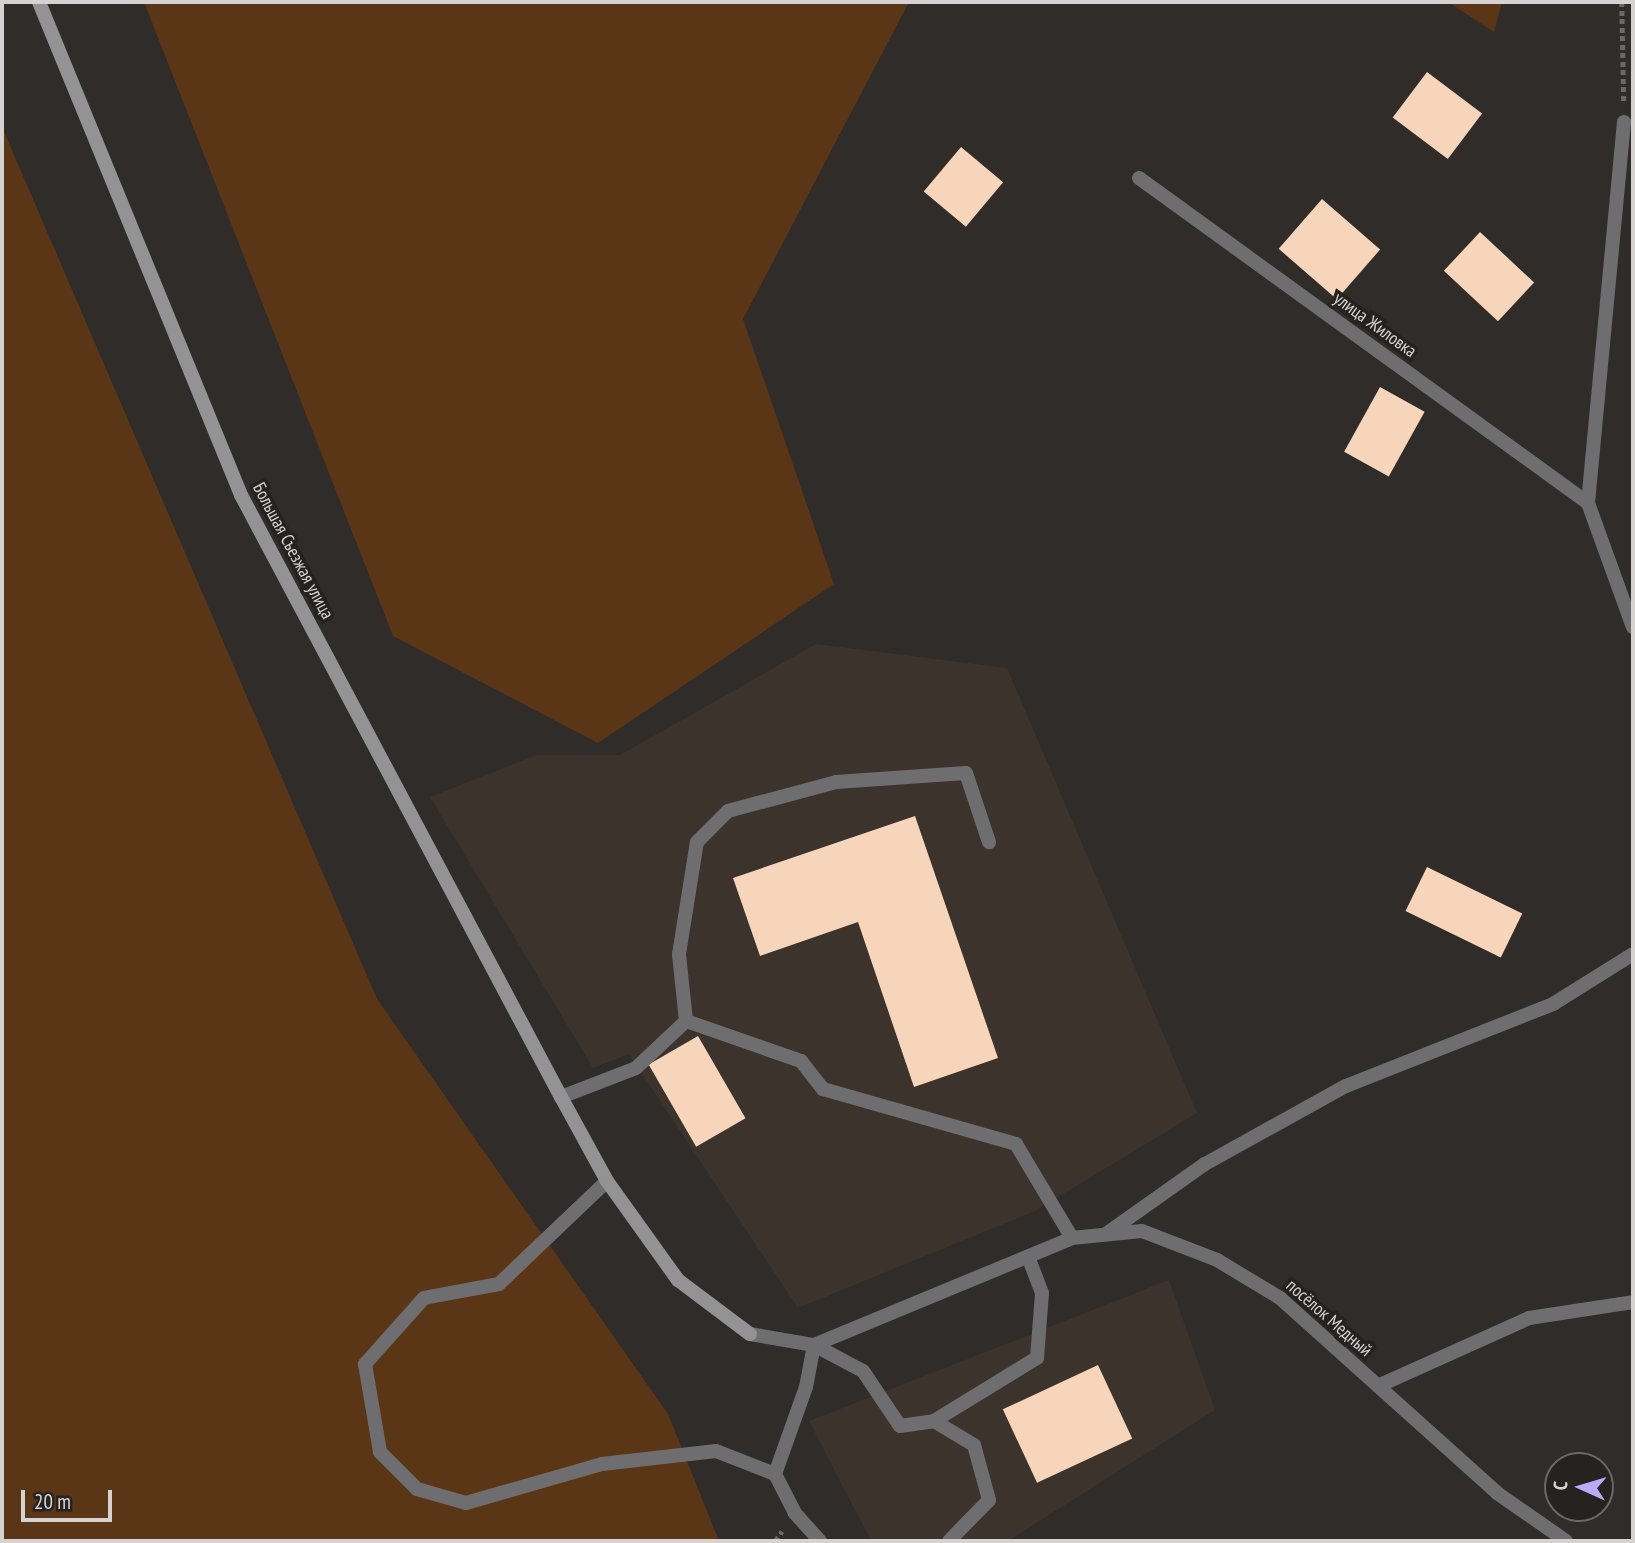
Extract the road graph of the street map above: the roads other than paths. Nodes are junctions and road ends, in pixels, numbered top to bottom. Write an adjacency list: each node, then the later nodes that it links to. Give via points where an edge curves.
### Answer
1 (39, 2): 9 (main road, Большая Съезжая улица, via 241,495)
2 (1624, 122): 4 (street)
3 (1139, 178): 4 (street, улица Жиловка)
4 (1588, 503): 5 (street)
5 (1633, 627)
6 (989, 842): 8 (street, via 966,773 836,782 728,811 697,842 679,954)
7 (1633, 954): 11 (street, via 1553,1004 1346,1086 1205,1164)
8 (686, 1021): 9 (street, via 636,1068); 12 (street, via 801,1061 823,1089 1016,1144)
9 (561, 1097): 10 (main road, Большая Съезжая улица)
10 (607, 1181): 15 (main road, Большая Съезжая улица, via 677,1280); 19 (street, via 499,1284 424,1298 365,1364 380,1452 416,1489 466,1503 602,1464 716,1451)
11 (1106, 1234): 12 (street, посёлок Медный); 17 (street, посёлок Медный, via 1142,1231 1217,1260 1280,1298)
12 (1072, 1238): 13 (street, посёлок Медный)
13 (1028, 1257): 16 (street, посёлок Медный); 18 (street, via 1042,1293 1037,1358)
14 (1633, 1302): 17 (street, via 1529,1318)
15 (750, 1334): 16 (street)
16 (814, 1345): 18 (street, via 863,1371 900,1426); 19 (street, via 806,1387)
17 (1378, 1386): 22 (street, посёлок Медный, via 1497,1493)
18 (934, 1421): 21 (street, via 974,1445 989,1500)
19 (775, 1474): 20 (street, via 795,1513)
20 (820, 1541)
21 (949, 1541)
22 (1566, 1541)

